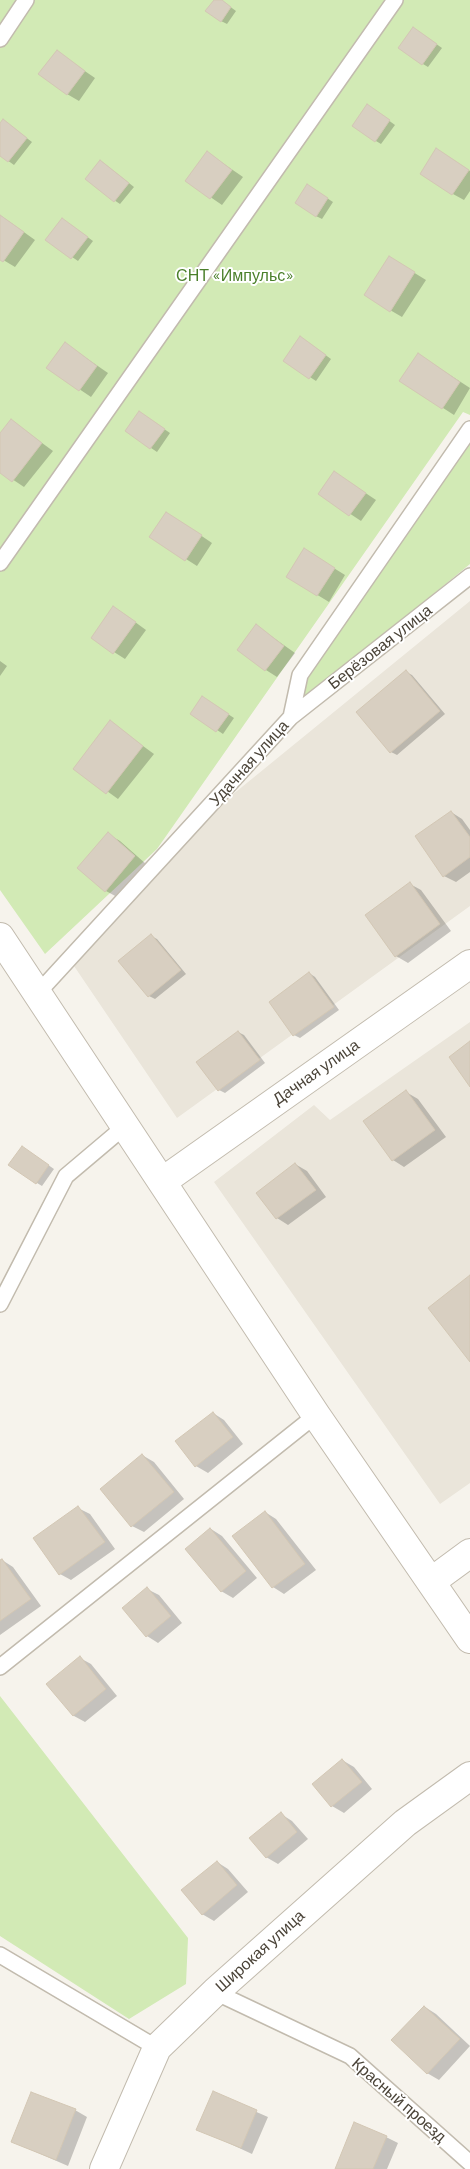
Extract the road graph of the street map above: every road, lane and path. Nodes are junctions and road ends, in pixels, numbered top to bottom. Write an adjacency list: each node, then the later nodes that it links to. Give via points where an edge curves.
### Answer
1 (26, 0): 3 (lane)
2 (395, 0): 5 (lane)
3 (0, 39)
4 (470, 429): 7 (lane, Удачная улица, via 300,675)
5 (0, 562)
6 (470, 576): 7 (lane, Берёзовая улица)
7 (291, 717): 10 (lane, Удачная улица)
8 (0, 937): 10 (street)
9 (470, 964): 12 (street, Дачная улица)
10 (37, 994): 11 (street)
11 (124, 1127): 12 (street); 13 (lane, via 66,1176)
12 (163, 1181): 14 (street)
13 (0, 1304)
14 (316, 1415): 16 (street); 18 (lane)
15 (470, 1553): 16 (street)
16 (432, 1581): 17 (street)
17 (470, 1639)
18 (0, 1667)
19 (470, 1776): 21 (street, Широкая улица, via 405,1824)
20 (0, 1955): 22 (lane)
21 (215, 1992): 22 (street, Широкая улица); 23 (lane, Красный проезд, via 350,2056)
22 (157, 2048): 24 (street, Широкая улица)
23 (470, 2163)
24 (104, 2169)

